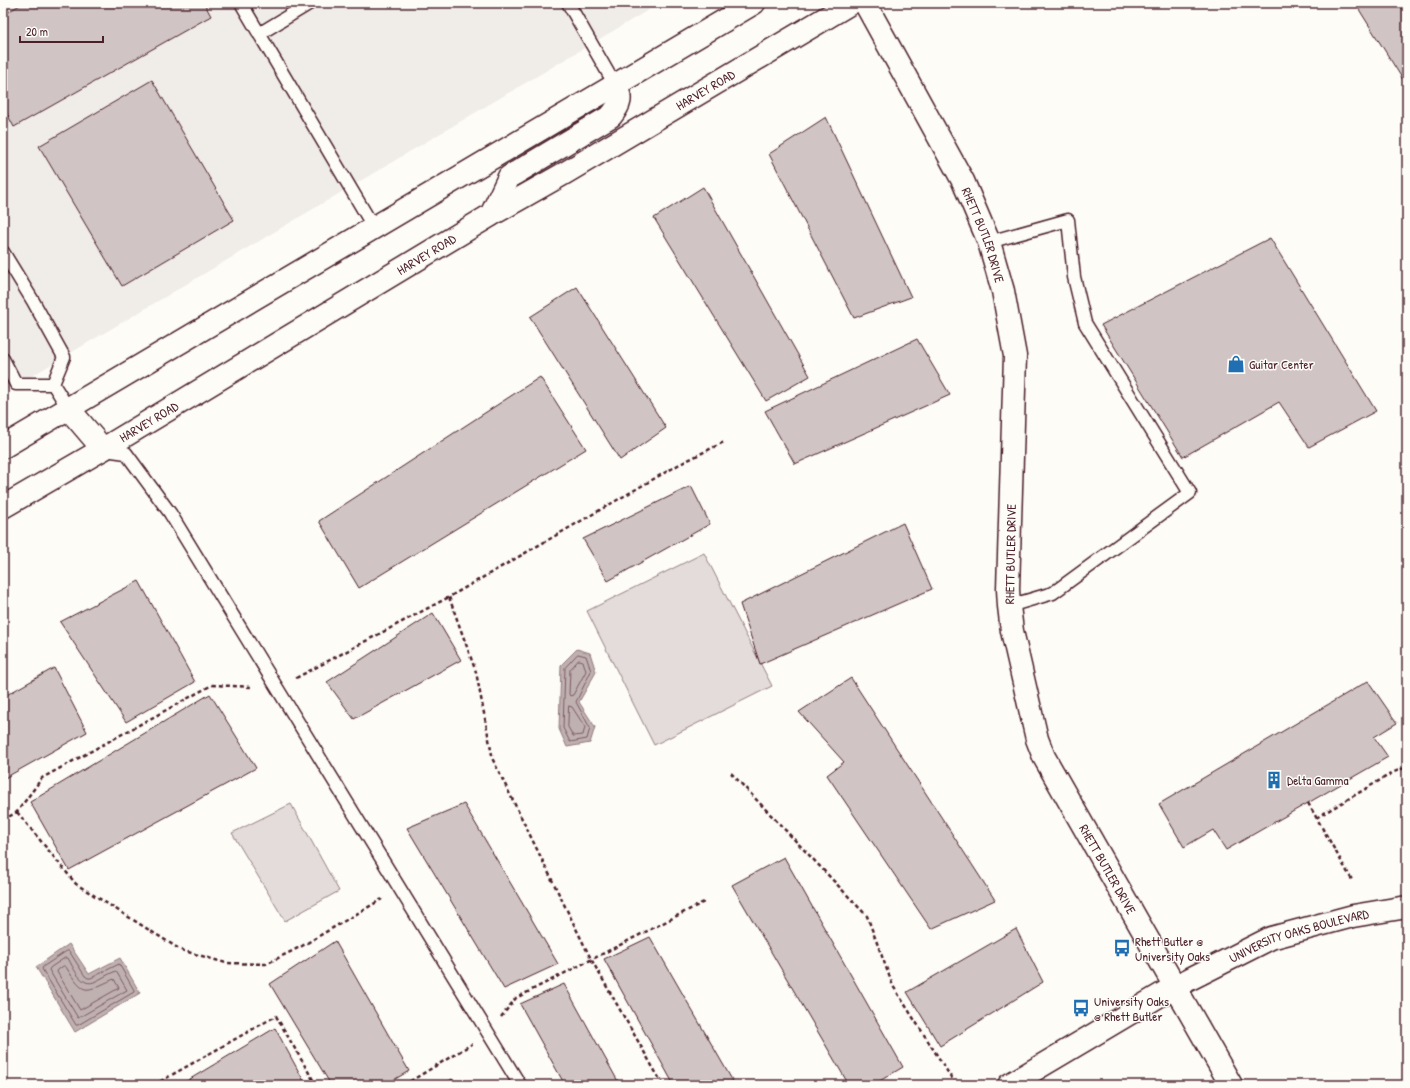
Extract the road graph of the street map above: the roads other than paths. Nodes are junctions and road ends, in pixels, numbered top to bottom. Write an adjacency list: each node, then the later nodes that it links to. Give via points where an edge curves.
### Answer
1 (241, 3): 7 (lane)
2 (310, 3): 7 (lane)
3 (568, 3): 8 (lane)
4 (754, 3): 8 (main road)
5 (851, 3): 9 (main road, HARVEY ROAD)
6 (864, 3): 11 (main road, RHETT BUTLER DRIVE, via 962,181)
7 (259, 34): 10 (lane)
8 (615, 85): 9 (main road, via 619,92 619,105 611,116 509,177); 10 (main road)
9 (490, 215): 17 (main road, HARVEY ROAD)
10 (374, 228): 15 (main road)
11 (989, 242): 19 (main road, RHETT BUTLER DRIVE, via 1003,291 1015,356); 19 (lane, via 1068,220 1074,277 1085,323 1190,493 1053,593)
12 (3, 252): 14 (lane, via 64,357)
13 (3, 359): 14 (lane, via 16,384)
14 (53, 384): 15 (lane)
15 (68, 408): 16 (main road); 17 (main road)
16 (3, 447)
17 (103, 449): 18 (main road, HARVEY ROAD); 22 (lane, via 126,453 170,513)
18 (3, 507)
19 (1009, 606): 21 (main road, RHETT BUTLER DRIVE, via 1012,631 1037,738 1044,756)
20 (1407, 907): 21 (main road, UNIVERSITY OAKS BOULEVARD, via 1353,916 1272,938)
21 (1174, 987): 23 (main road, UNIVERSITY OAKS BOULEVARD); 24 (main road, RHETT BUTLER DRIVE)
22 (520, 1085)
23 (1009, 1085)
24 (1231, 1085)

